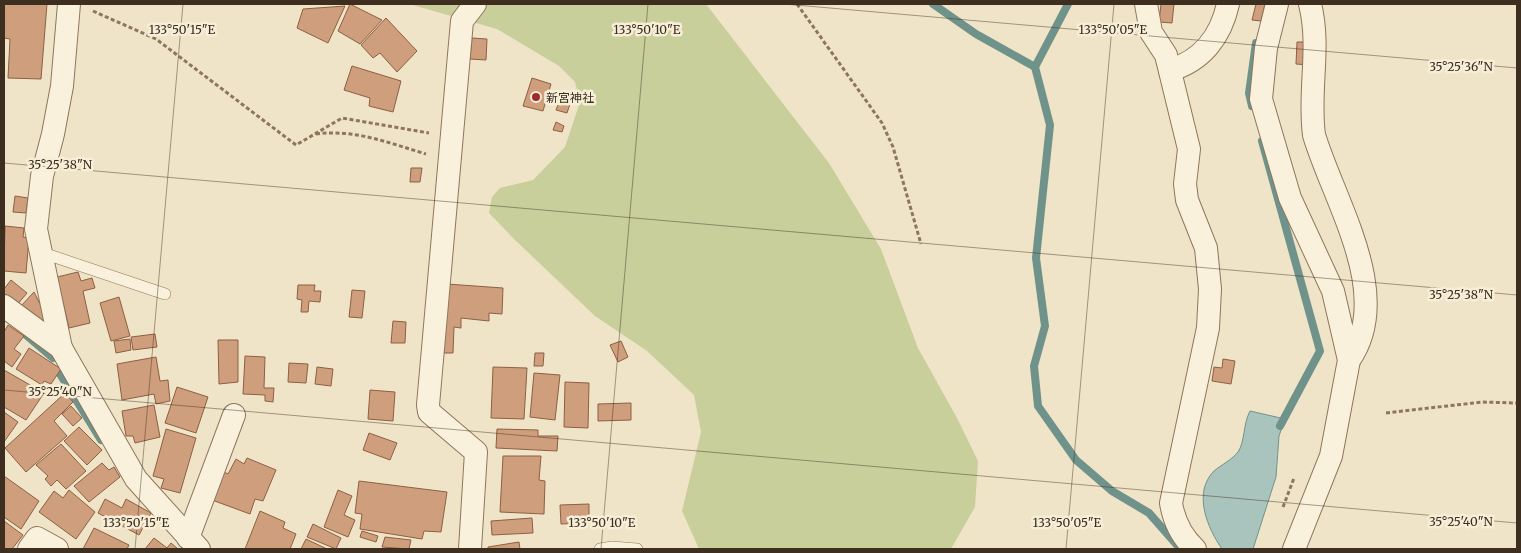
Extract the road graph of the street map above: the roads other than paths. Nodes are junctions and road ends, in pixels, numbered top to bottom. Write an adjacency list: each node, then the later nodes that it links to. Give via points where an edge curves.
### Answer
1 (476, 4): 17 (street, via 462,21 428,405 429,412 476,452)
2 (1146, 4): 7 (street, via 1151,32 1166,55)
3 (1228, 4): 7 (street, via 1224,21 1214,39 1185,66)
4 (1277, 4): 12 (street, via 1266,48 1261,99 1290,198 1333,292)
5 (1310, 4): 12 (street, via 1316,38 1311,115 1314,135 1358,254 1367,292 1365,322 1356,349)
6 (77, 6): 8 (street, via 36,214)
7 (1170, 70): 20 (street, via 1189,150 1185,184 1187,200 1206,248 1210,289 1208,328 1172,503 1173,515 1186,541)
8 (40, 252): 9 (lane); 11 (street)
9 (165, 294)
10 (4, 308): 11 (street)
11 (61, 348): 14 (street, via 136,479)
12 (1348, 360): 21 (street, via 1331,456)
13 (234, 415): 14 (street)
14 (193, 544)
15 (29, 549): 16 (street, via 37,538)
16 (57, 549)
17 (470, 549)
18 (600, 549): 19 (lane, via 612,546)
19 (637, 549)
20 (1195, 549)
21 (1294, 549)

